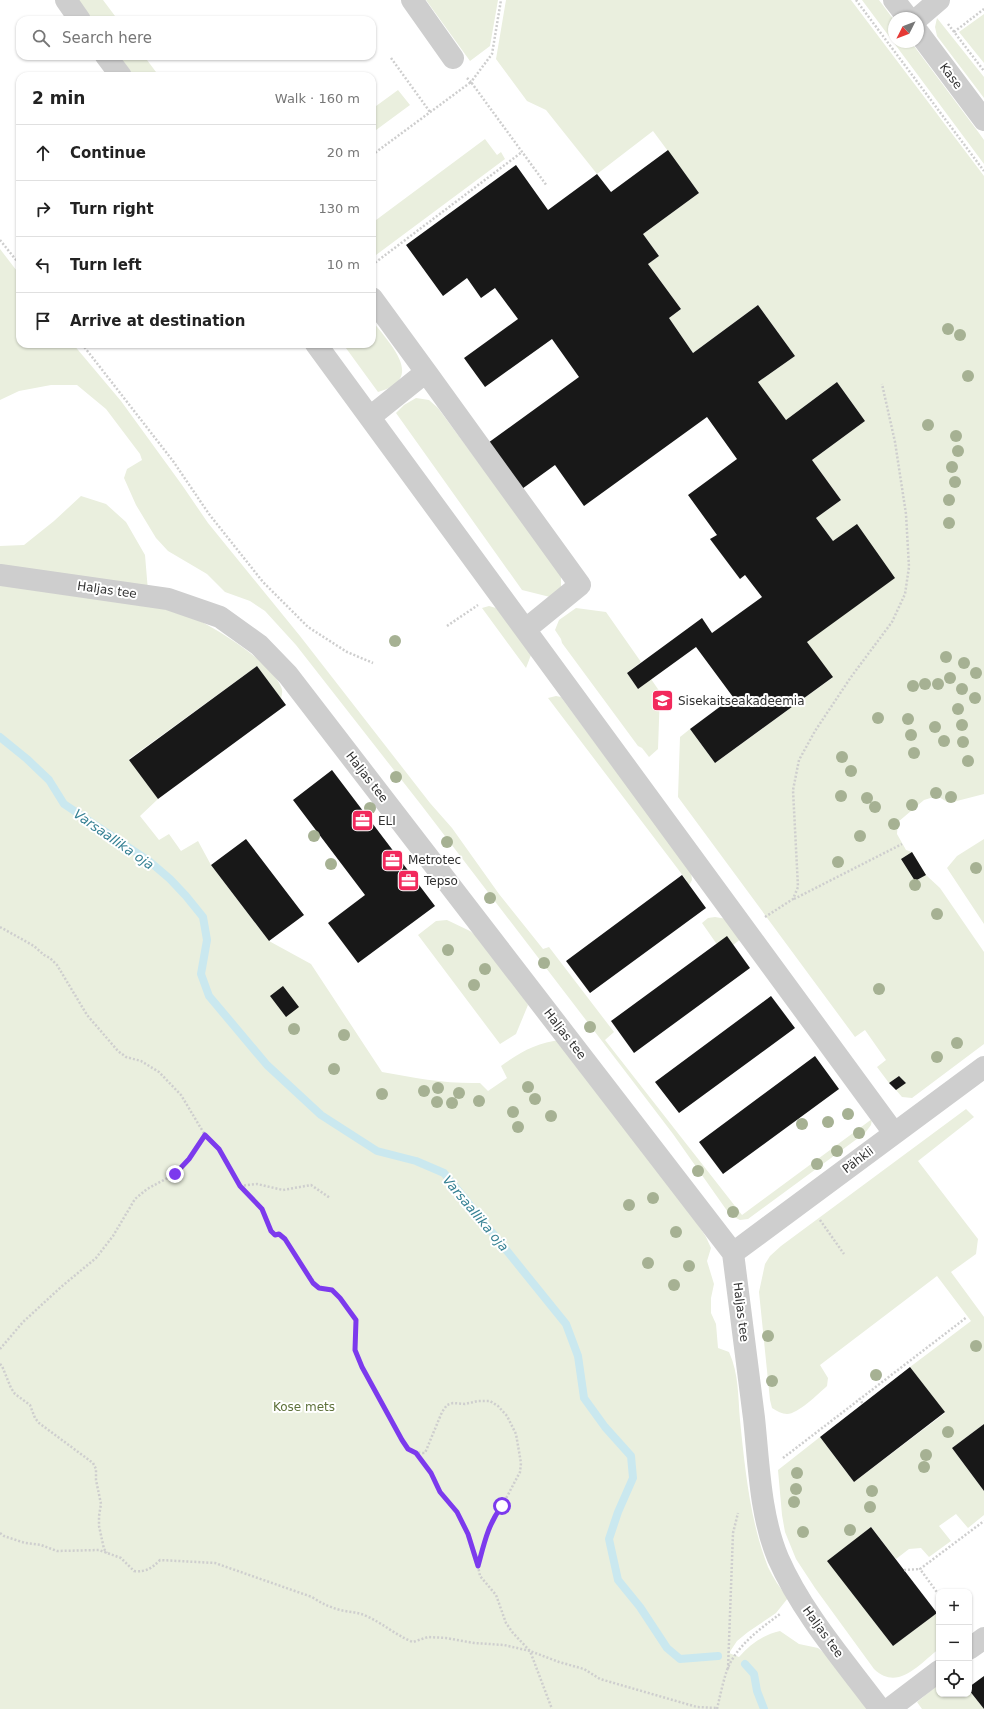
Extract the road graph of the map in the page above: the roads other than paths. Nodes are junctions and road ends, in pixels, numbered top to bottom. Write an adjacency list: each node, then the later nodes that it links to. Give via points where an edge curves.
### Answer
1 (66, 0): 5 (street)
2 (412, 0): 7 (street)
3 (894, 0): 4 (street)
4 (903, 12)
5 (77, 16)
6 (924, 40): 10 (street, Kase)
7 (453, 58)
8 (109, 60): 9 (street)
9 (118, 72)
10 (984, 120)
11 (376, 303): 13 (street)
12 (319, 348): 14 (street)
13 (426, 372): 14 (street); 16 (street, via 580,585)
14 (370, 417): 16 (street)
15 (0, 575): 19 (street, Haljas tee, via 168,599 220,617 259,645 288,675)
16 (526, 629): 18 (street)
17 (984, 1067): 18 (street, Pähkli)
18 (894, 1133): 19 (street, Pähkli)
19 (733, 1253): 23 (street, Haljas tee, via 759,1474 772,1541 788,1580)
20 (984, 1638): 21 (street)
21 (972, 1647)
22 (936, 1673): 24 (street)
23 (880, 1709)
24 (889, 1709)

